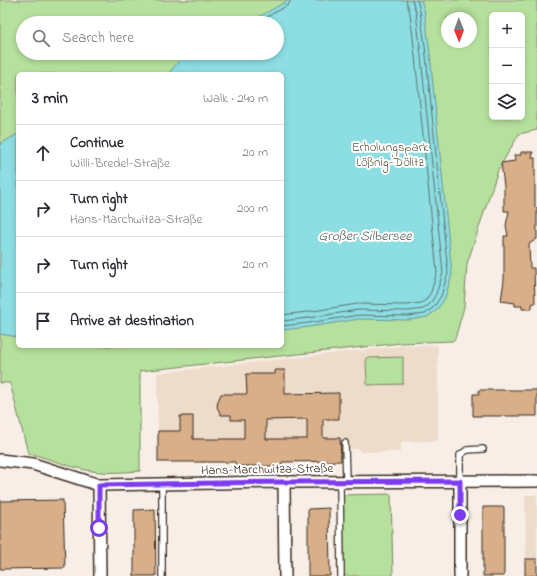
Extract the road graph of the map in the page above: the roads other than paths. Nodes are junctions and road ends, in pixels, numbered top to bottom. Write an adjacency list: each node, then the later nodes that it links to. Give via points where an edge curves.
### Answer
1 (345, 443): 4 (lane)
2 (483, 449): 5 (lane, via 466,450 460,455)
3 (0, 460): 9 (street, Hans-Marchwitza-Straße, via 33,464)
4 (343, 481): 5 (street, Hans-Marchwitza-Straße); 7 (street, Hans-Marchwitza-Straße); 13 (lane)
5 (460, 481): 6 (street, Hans-Marchwitza-Straße); 14 (street)
6 (537, 481)
7 (284, 482): 8 (street, Hans-Marchwitza-Straße); 12 (street)
8 (162, 484): 9 (street, Hans-Marchwitza-Straße); 11 (lane)
9 (99, 485): 10 (street)
10 (100, 576)
11 (162, 576)
12 (285, 576)
13 (341, 576)
14 (460, 576)

